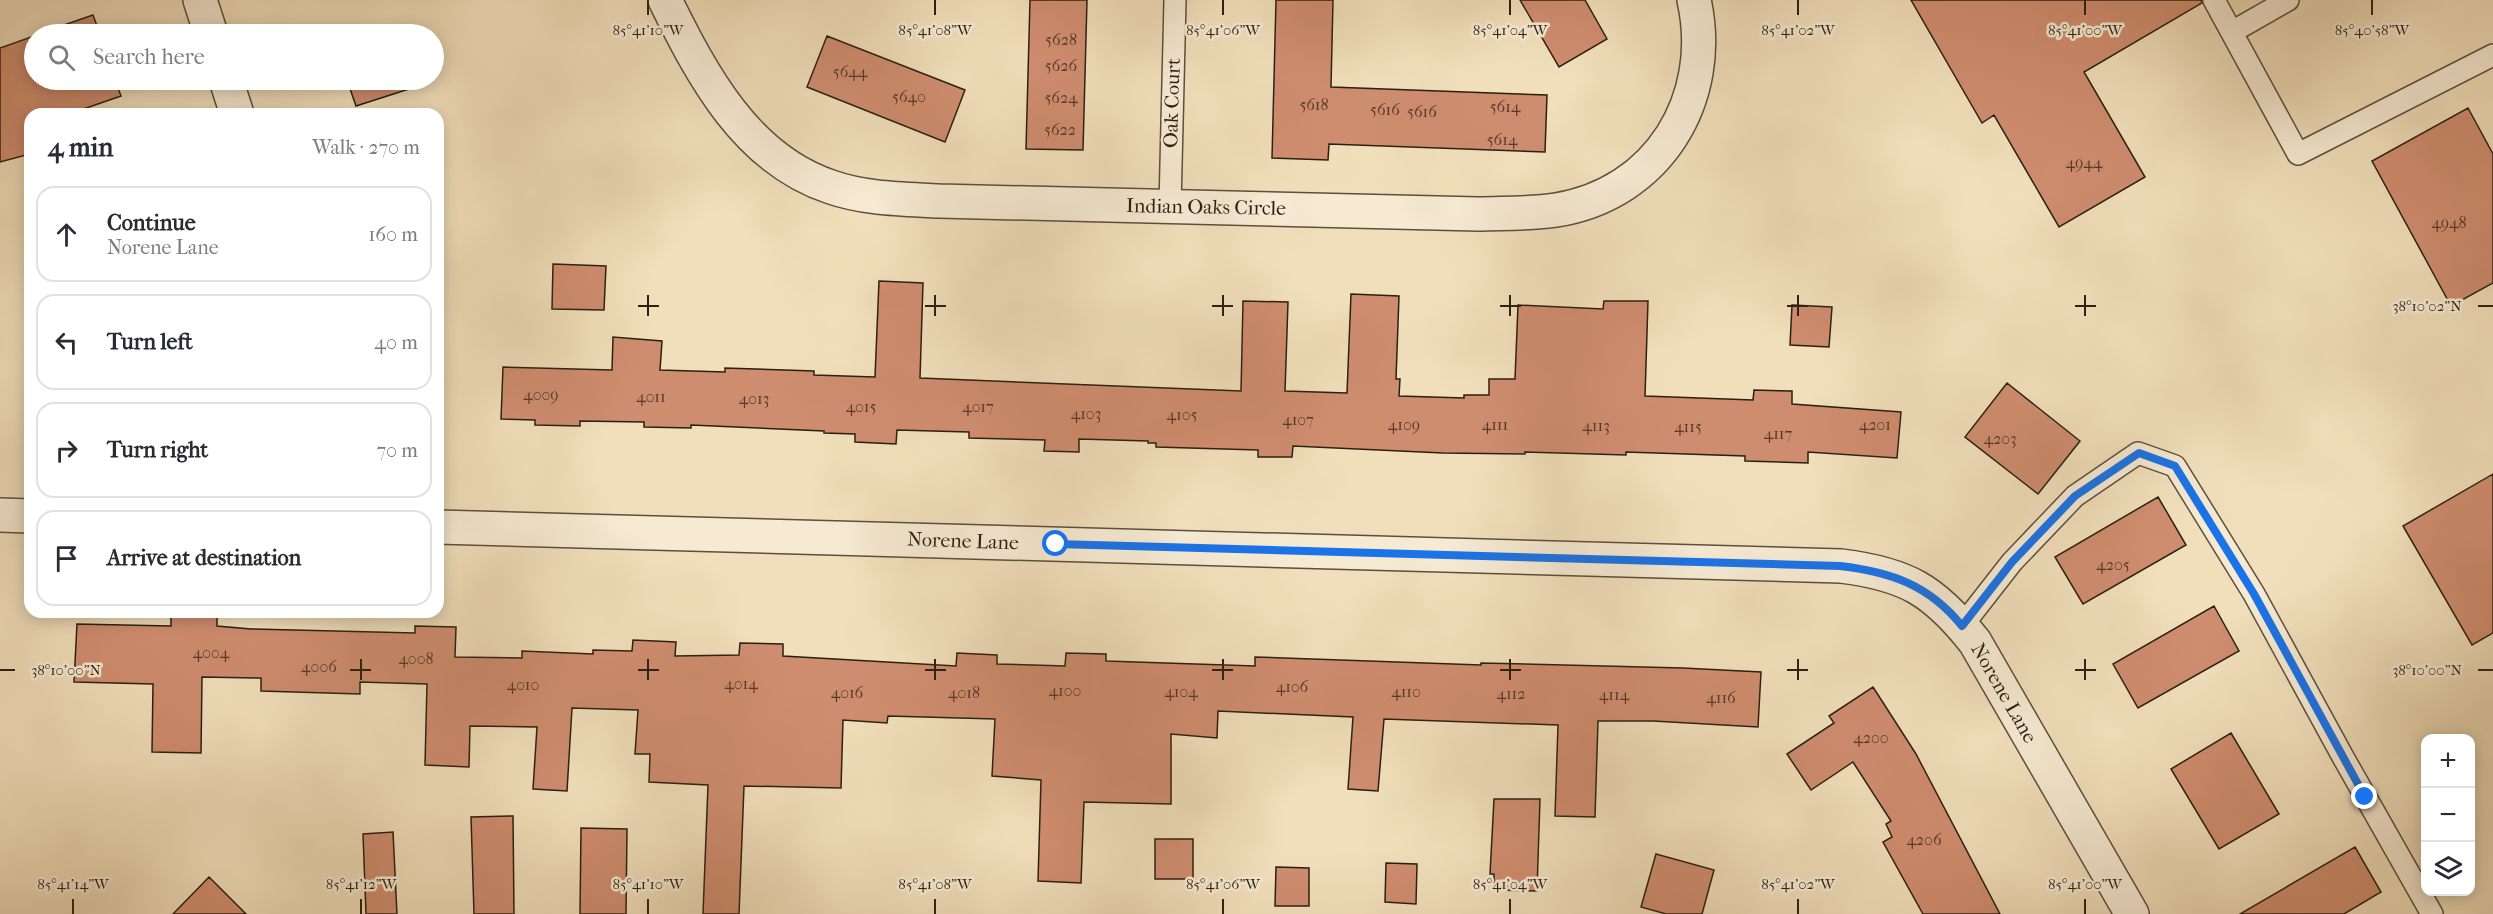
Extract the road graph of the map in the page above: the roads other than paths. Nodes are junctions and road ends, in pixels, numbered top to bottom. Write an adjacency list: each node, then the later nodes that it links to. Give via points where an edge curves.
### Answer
1 (200, 0): 7 (street)
2 (665, 0): 12 (street, Indian Oaks Circle, via 690,51 739,123 765,149 800,174 831,187 872,197 928,201)
3 (1175, 0): 12 (lane, Oak Court)
4 (1694, 0): 12 (street, Indian Oaks Circle, via 1700,55 1695,87 1683,117 1665,146 1630,180 1603,196 1557,210 1478,214)
5 (2214, 0): 8 (lane)
6 (2288, 0): 8 (lane)
7 (208, 24)
8 (2232, 32): 9 (lane, via 2298,154)
9 (2493, 55)
10 (229, 90): 11 (street)
11 (235, 108)
12 (1170, 206)
13 (0, 515): 14 (street)
14 (24, 516)
15 (444, 527): 16 (street, Norene Lane, via 1840,566 1875,570 1906,580 1933,596)
16 (1962, 626): 17 (street, Norene Lane); 18 (lane, via 2012,562 2075,496 2139,453 2175,466 2254,594)
17 (2132, 914)
18 (2432, 914)

